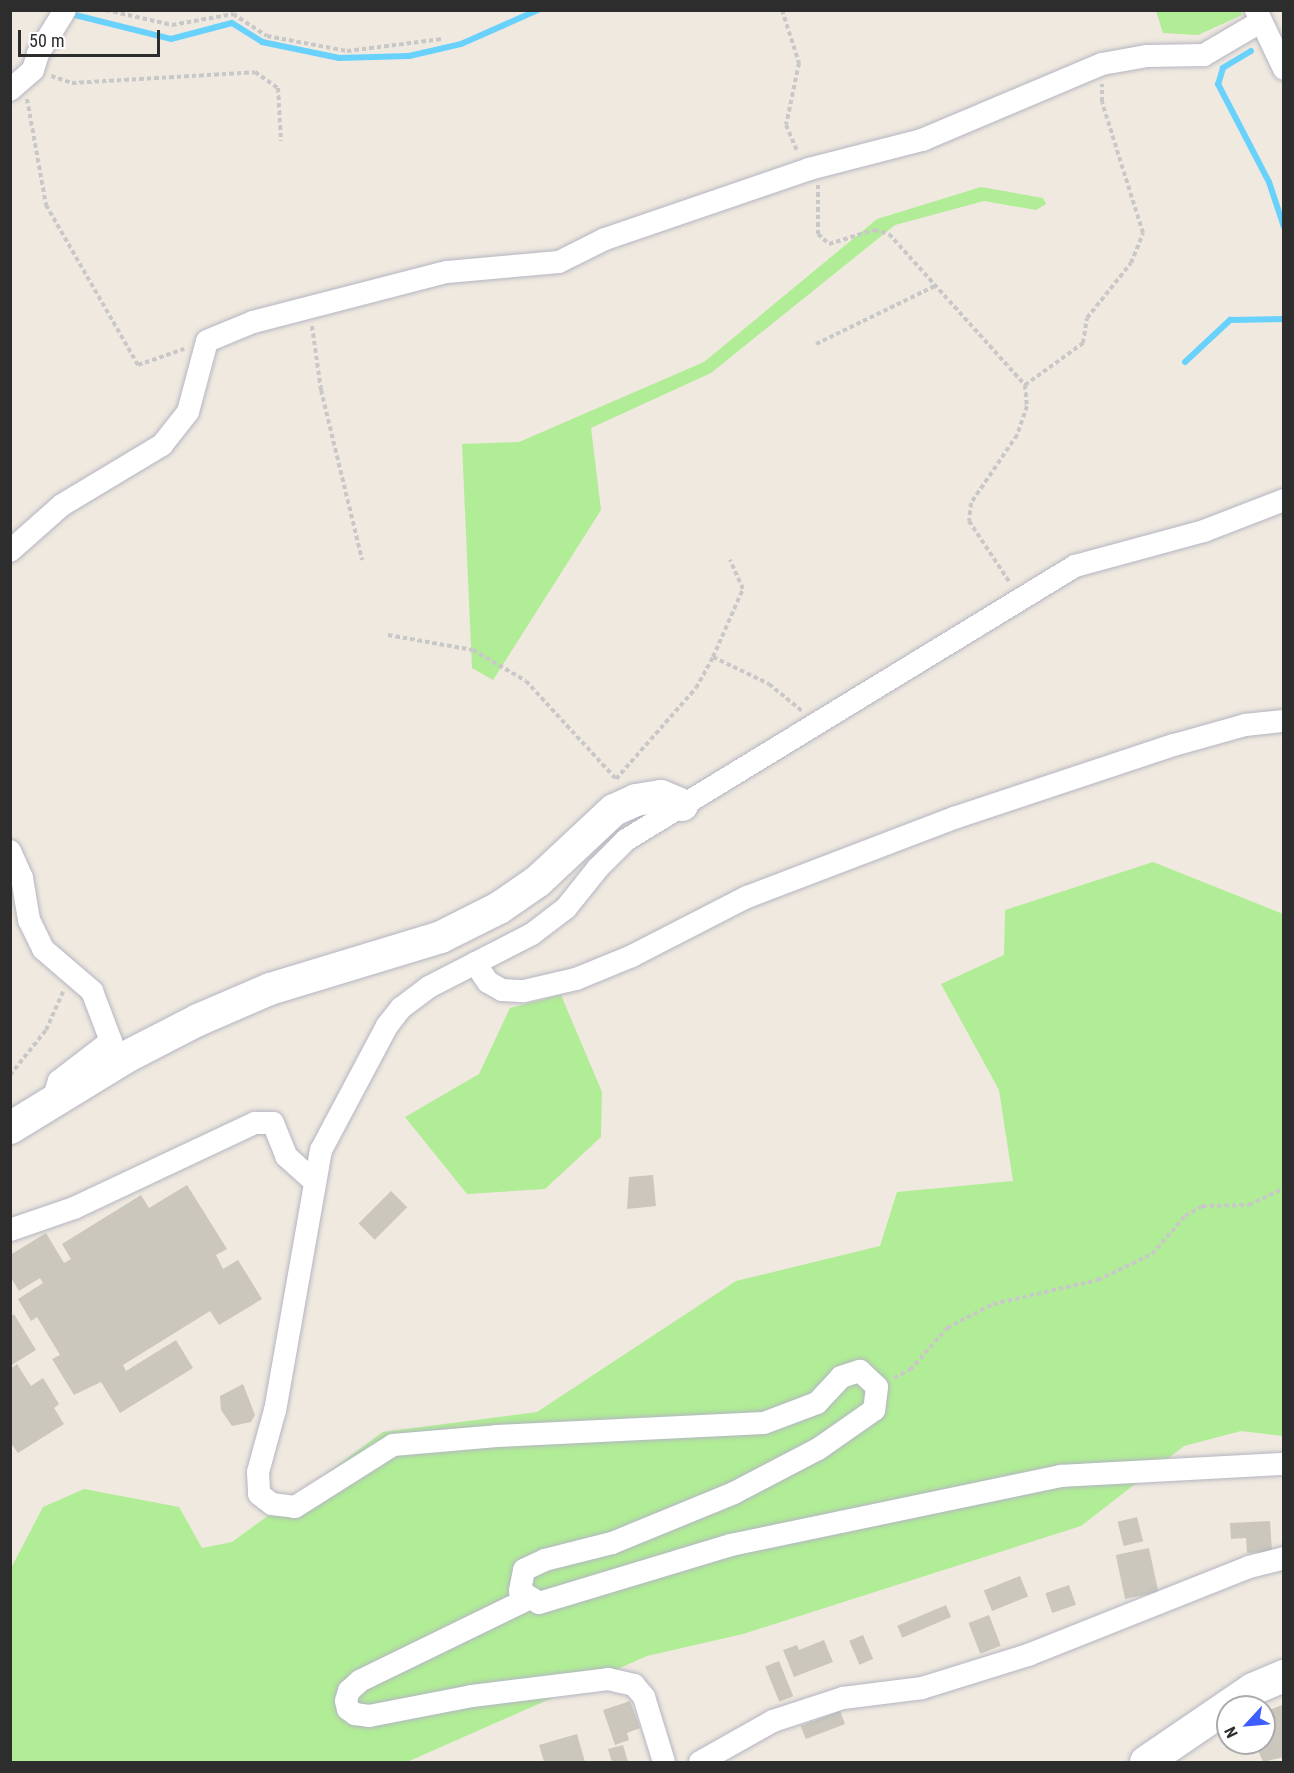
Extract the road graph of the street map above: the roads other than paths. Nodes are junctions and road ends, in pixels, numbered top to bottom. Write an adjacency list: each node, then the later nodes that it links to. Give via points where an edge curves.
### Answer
1 (1258, 16): 3 (street); 6 (street, via 1204,55 1147,56 1102,64 922,141 809,169 605,239 559,262 447,272 253,322 207,341 188,412 162,445 62,506)
2 (61, 17): 4 (street)
3 (1284, 69)
4 (22, 81)
5 (1284, 500): 8 (street, via 1204,531 1075,566 819,725)
6 (10, 550)
7 (1284, 721): 10 (street, via 1245,725 1174,745 954,818 747,897 632,956 576,979 524,991 502,990 488,982)
8 (681, 805): 10 (street, via 626,840 566,908 532,934); 11 (street, via 661,796 636,800 614,810 538,880 500,908 441,938 270,989 198,1020 128,1056)
9 (10, 851): 11 (street, via 22,878 29,920 44,949 92,991 111,1041 59,1081)
10 (475, 963): 13 (street, via 429,987 401,1008 387,1026 321,1150)
11 (51, 1106): 12 (street)
12 (10, 1128)
13 (314, 1181): 14 (street, via 286,1156 273,1123 255,1123 74,1208); 17 (street, via 275,1410 258,1472 259,1494 272,1504 295,1507 393,1446 497,1436 764,1423 817,1403 841,1377 860,1371 877,1387 874,1410 818,1449 734,1493 612,1543 545,1560 524,1570 520,1591)
14 (10, 1230)
15 (1284, 1464): 17 (street, via 1061,1476 732,1545 559,1599 539,1603)
16 (1284, 1558): 20 (street, via 1249,1567 1028,1655 922,1688 843,1698 772,1721)
17 (528, 1599): 19 (street, via 360,1681 349,1691 348,1709 369,1716 472,1696 608,1679 634,1685 644,1697)
18 (1284, 1676): 21 (street, via 1253,1689)
19 (664, 1762)
20 (700, 1762)
21 (1146, 1762)

